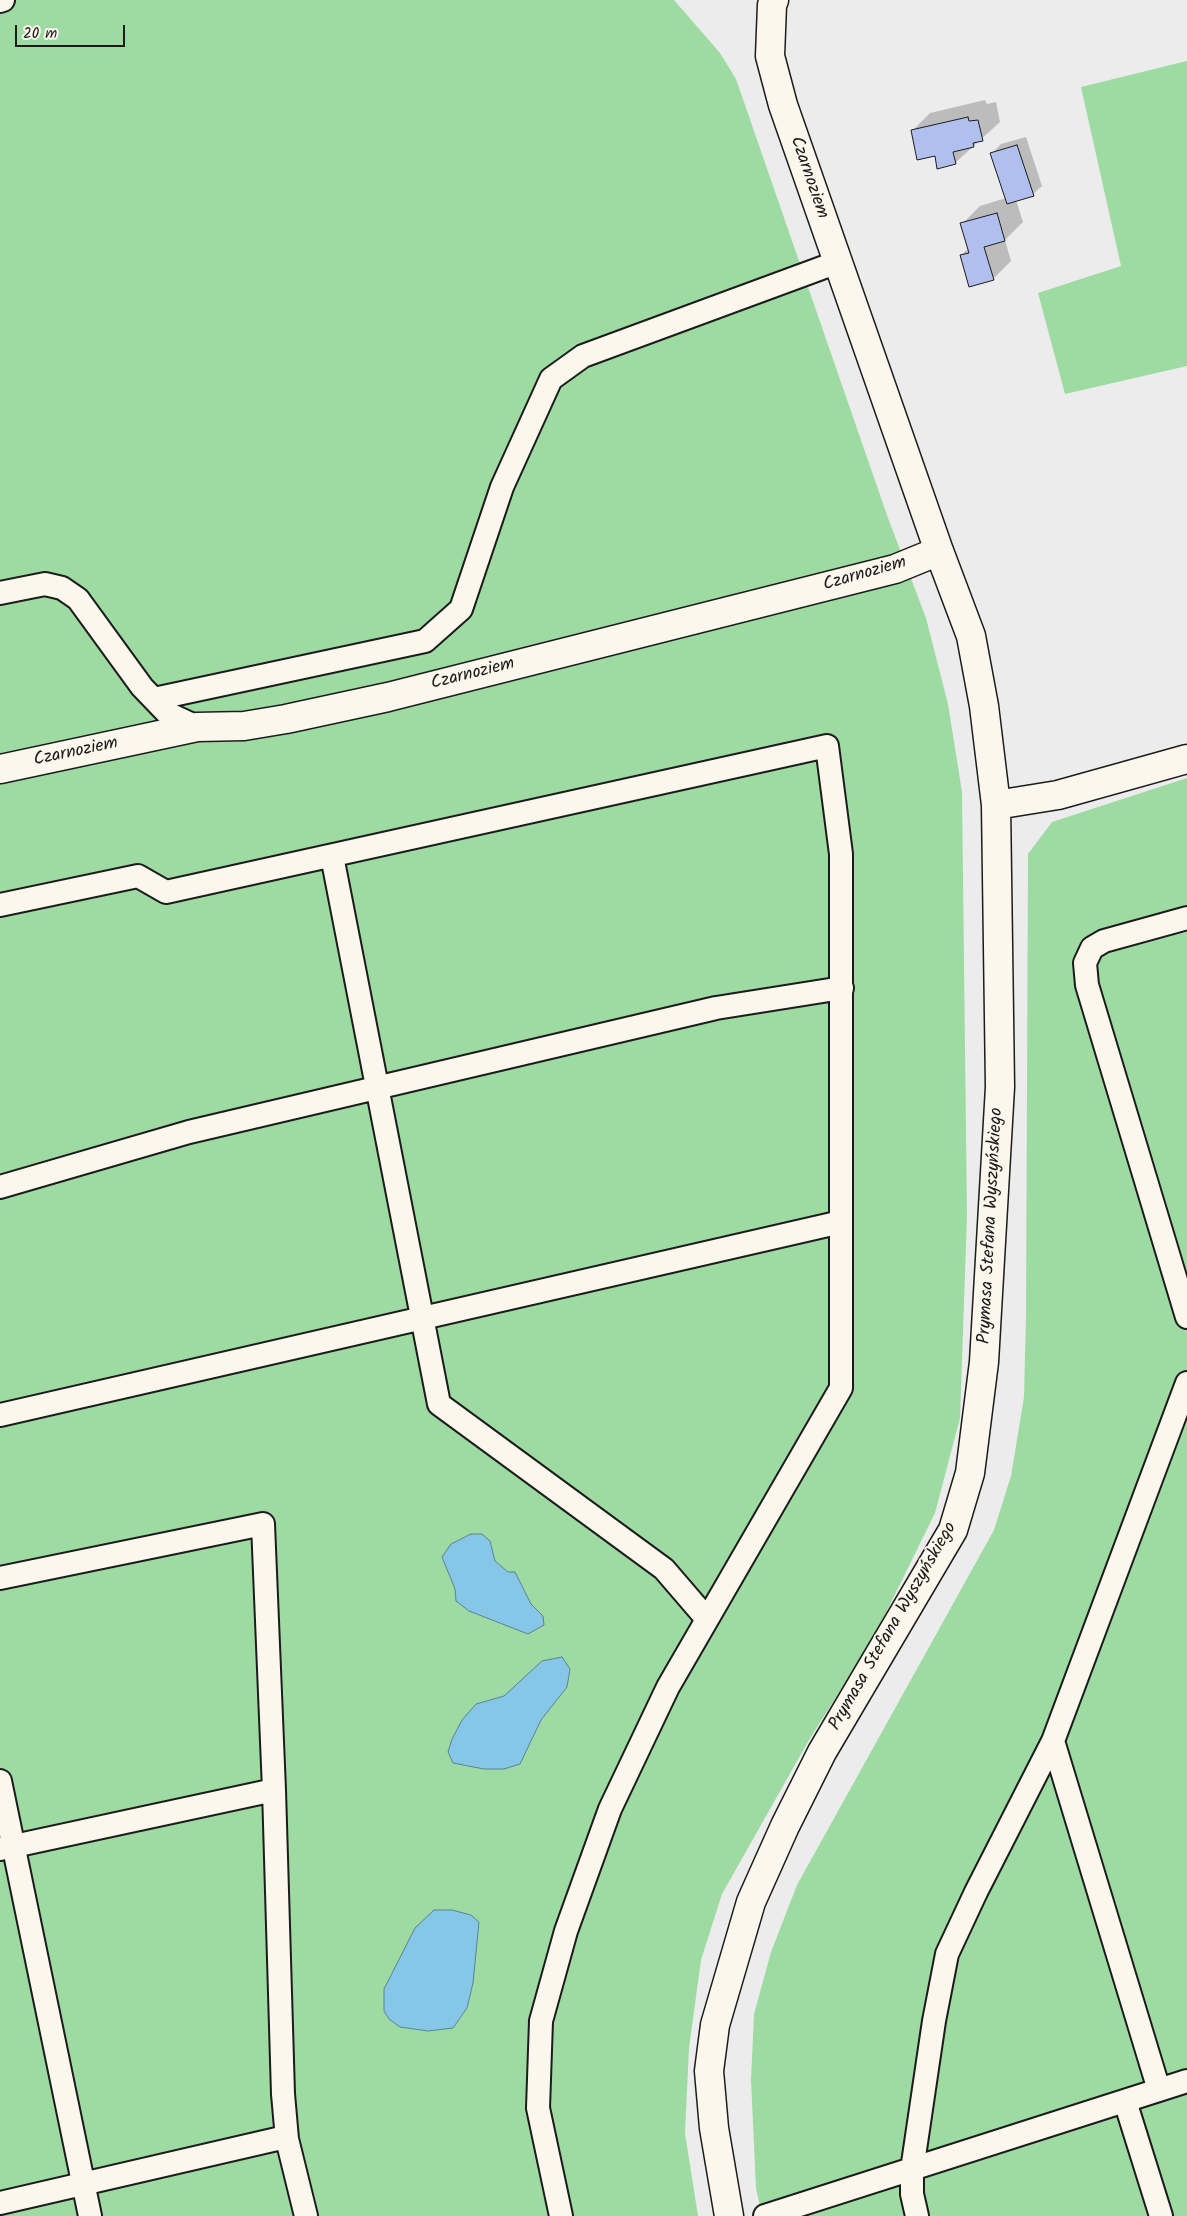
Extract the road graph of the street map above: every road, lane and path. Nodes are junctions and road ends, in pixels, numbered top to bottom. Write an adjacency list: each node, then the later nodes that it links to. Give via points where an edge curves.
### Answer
1 (774, 0): 2 (street, Czarnoziem, via 770,56 783,106)
2 (838, 262): 3 (street, Czarnoziem); 5 (lane, via 583,356 551,379 502,487 461,609 425,641)
3 (939, 551): 6 (street, Czarnoziem, via 896,569 388,697 244,726); 9 (street, Czarnoziem, via 972,636)
4 (0, 594): 5 (lane, via 45,584 62,588 78,599)
5 (154, 699): 6 (lane, via 168,713)
6 (197, 726): 8 (street, Czarnoziem)
7 (1187, 759): 9 (street, via 1058,795)
8 (0, 769)
9 (996, 804): 37 (street, Prymasa Stefana Wyszyńskiego, via 1000,1087 984,1362 970,1473 953,1530 822,1752 751,1902 715,2025 709,2071 714,2128)
10 (332, 856): 11 (lane, via 166,892 138,876); 13 (lane, via 827,746 842,854); 14 (lane)
11 (0, 905)
12 (1187, 918): 17 (lane, via 1104,941 1092,948 1085,963 1087,985)
13 (842, 988): 14 (lane, via 716,1008); 16 (lane)
14 (377, 1088): 15 (lane, via 189,1132); 18 (lane)
15 (0, 1187)
16 (841, 1222): 18 (lane); 22 (lane, via 841,1388)
17 (1187, 1317)
18 (422, 1318): 20 (lane); 22 (lane, via 439,1404 664,1569)
19 (1187, 1383): 23 (lane)
20 (0, 1415)
21 (0, 1578): 25 (lane, via 263,1524)
22 (707, 1619): 36 (lane, via 668,1687 610,1809 566,1931 541,2021 538,2108)
23 (1053, 1741): 28 (lane); 31 (lane, via 947,1954)
24 (0, 1781): 26 (lane)
25 (274, 1790): 26 (lane); 30 (lane)
26 (7, 1848): 32 (lane)
27 (1187, 2081): 28 (lane)
28 (1159, 2090): 29 (lane)
29 (1126, 2101): 31 (lane); 40 (lane)
30 (287, 2139): 32 (lane); 35 (lane)
31 (912, 2170): 38 (lane); 39 (lane, via 912,2194)
32 (83, 2184): 33 (lane); 34 (lane)
33 (0, 2203)
34 (90, 2216)
35 (306, 2216)
36 (561, 2216)
37 (729, 2216)
38 (765, 2216)
39 (917, 2216)
40 (1161, 2216)

